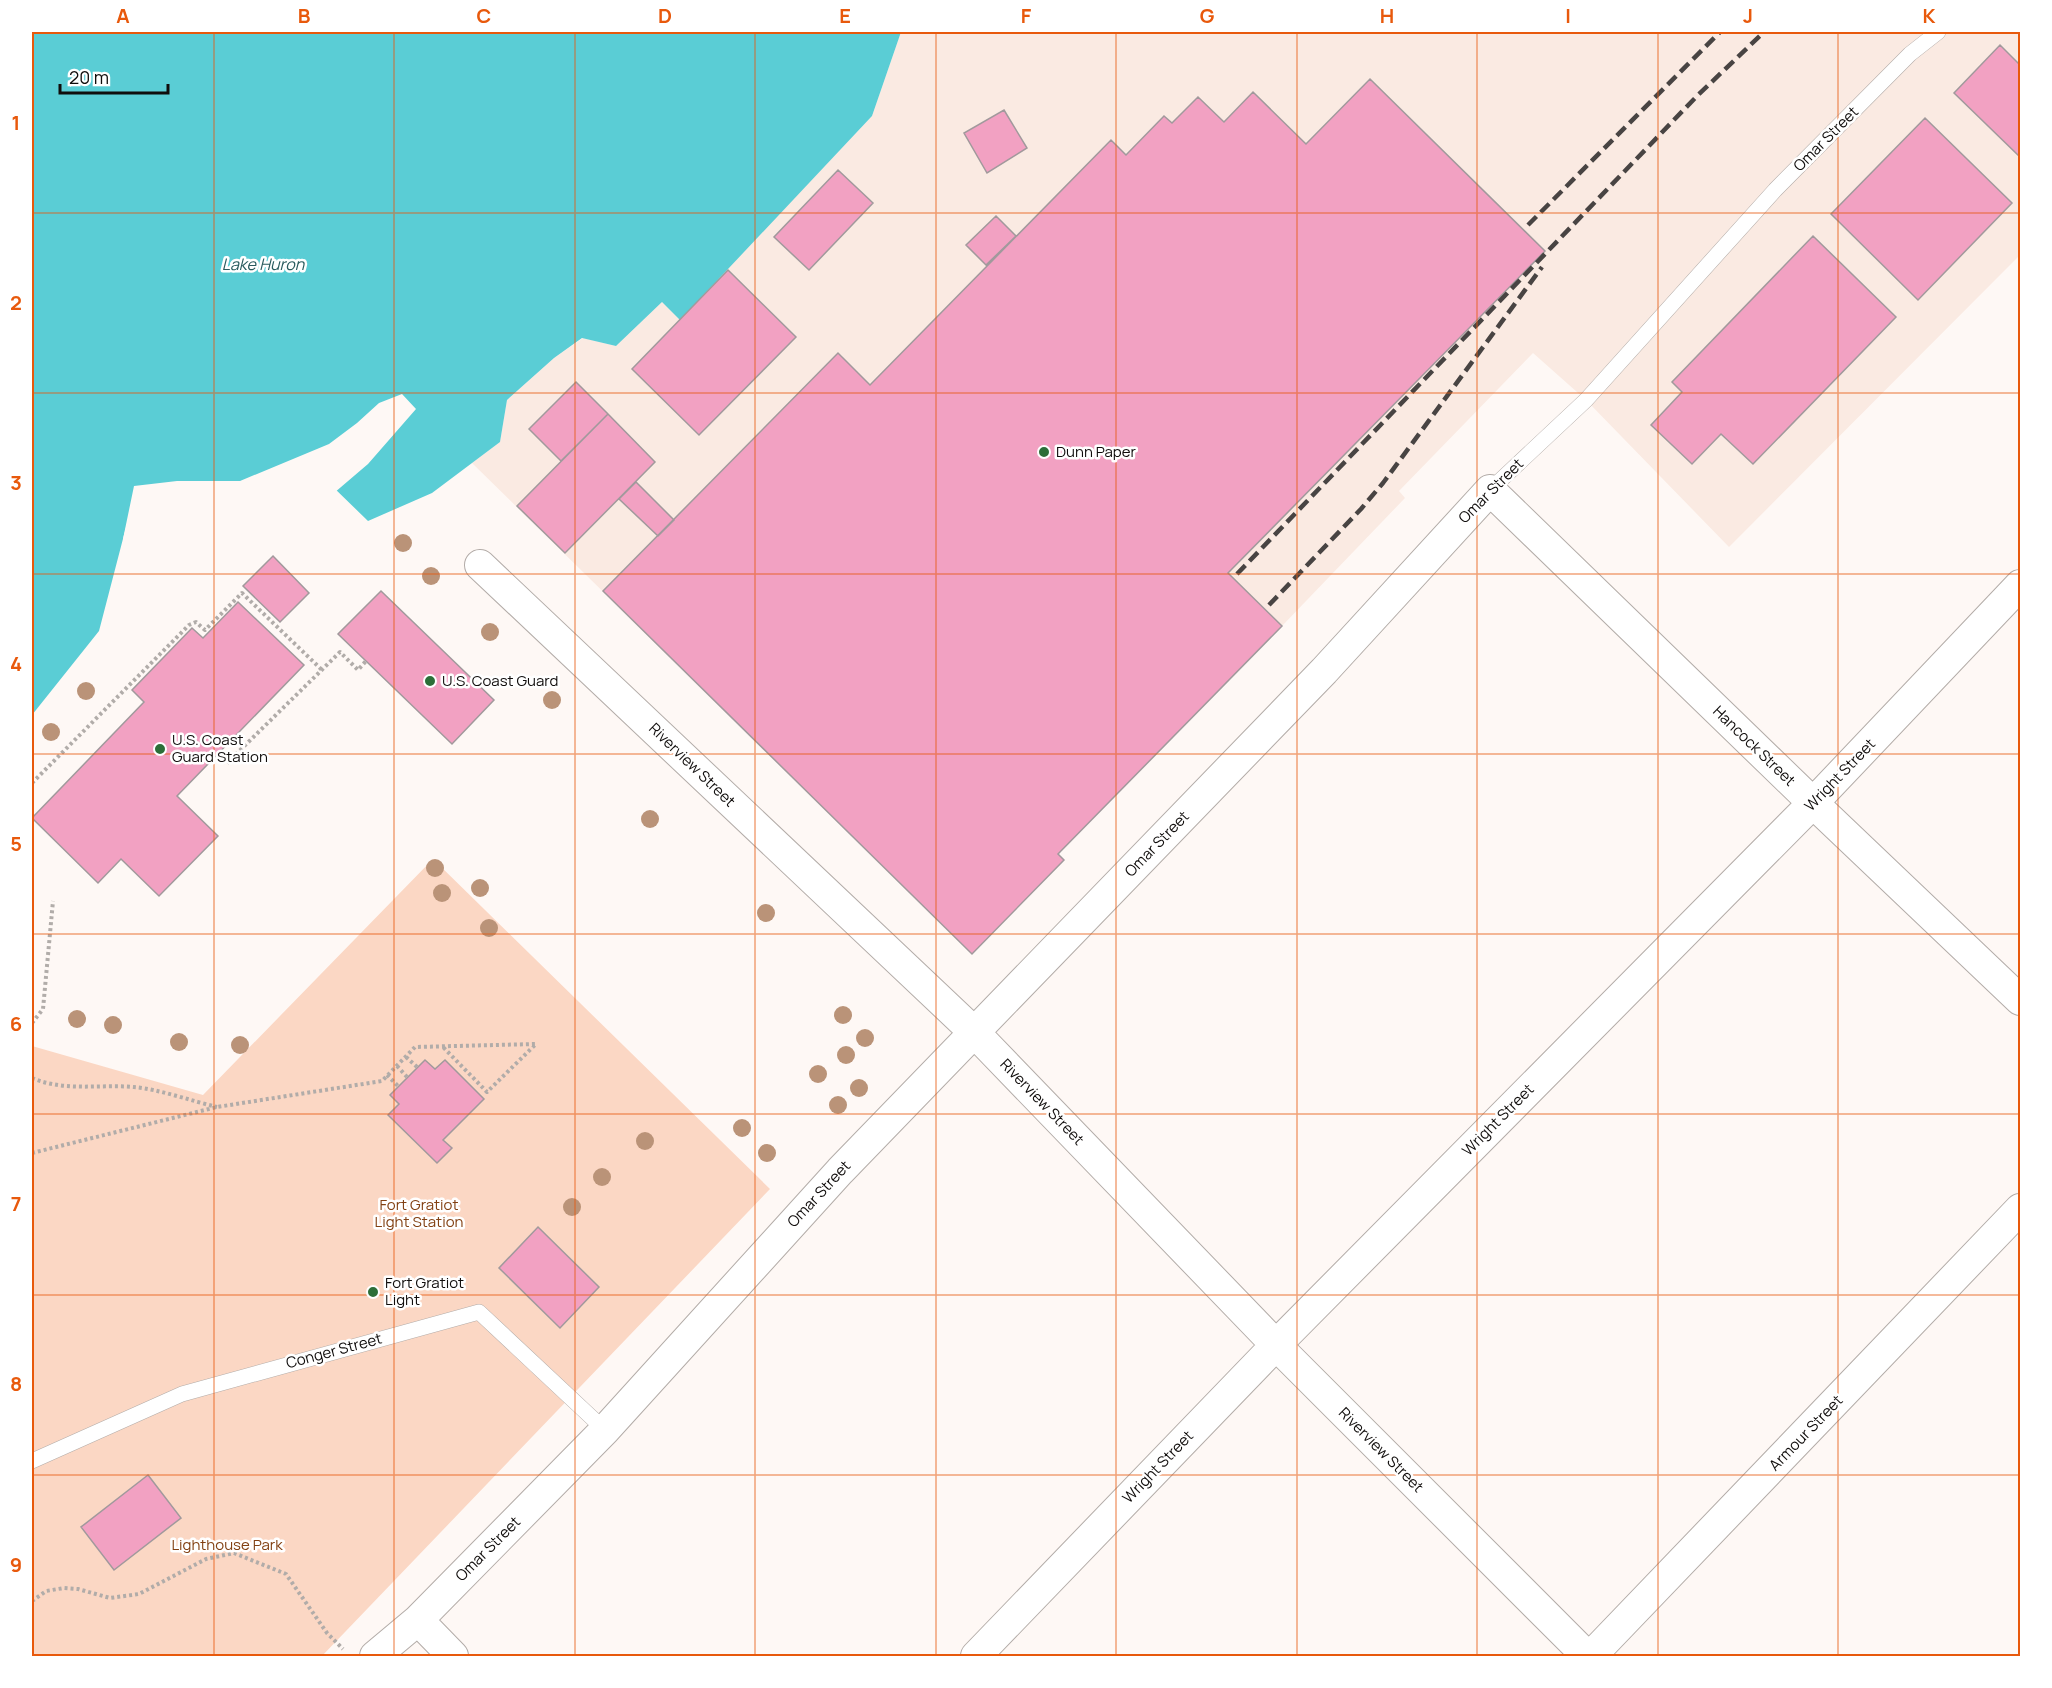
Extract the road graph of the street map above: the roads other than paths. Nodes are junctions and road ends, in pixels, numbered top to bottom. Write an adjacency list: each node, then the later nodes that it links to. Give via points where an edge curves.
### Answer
1 (1938, 32): 2 (lane, Omar Street, via 1910,54 1775,190 1586,400)
2 (1490, 490): 5 (street, Hancock Street); 7 (street, Omar Street, via 1324,671)
3 (480, 565): 7 (street, Riverview Street)
4 (2020, 585): 5 (street, Wright Street)
5 (1813, 803): 6 (street, Hancock Street); 9 (street, Wright Street)
6 (2020, 1000)
7 (974, 1032): 9 (street, Riverview Street); 10 (street, Omar Street, via 840,1171)
8 (2020, 1209): 16 (street, Armour Street)
9 (1276, 1345): 15 (street, Wright Street); 16 (street, Riverview Street)
10 (604, 1430): 11 (lane, Conger Street, via 479,1312 182,1394); 12 (street, Omar Street)
11 (32, 1461)
12 (418, 1620): 13 (street, Omar Street); 14 (street)
13 (375, 1656)
14 (453, 1656)
15 (976, 1656)
16 (1589, 1656)

